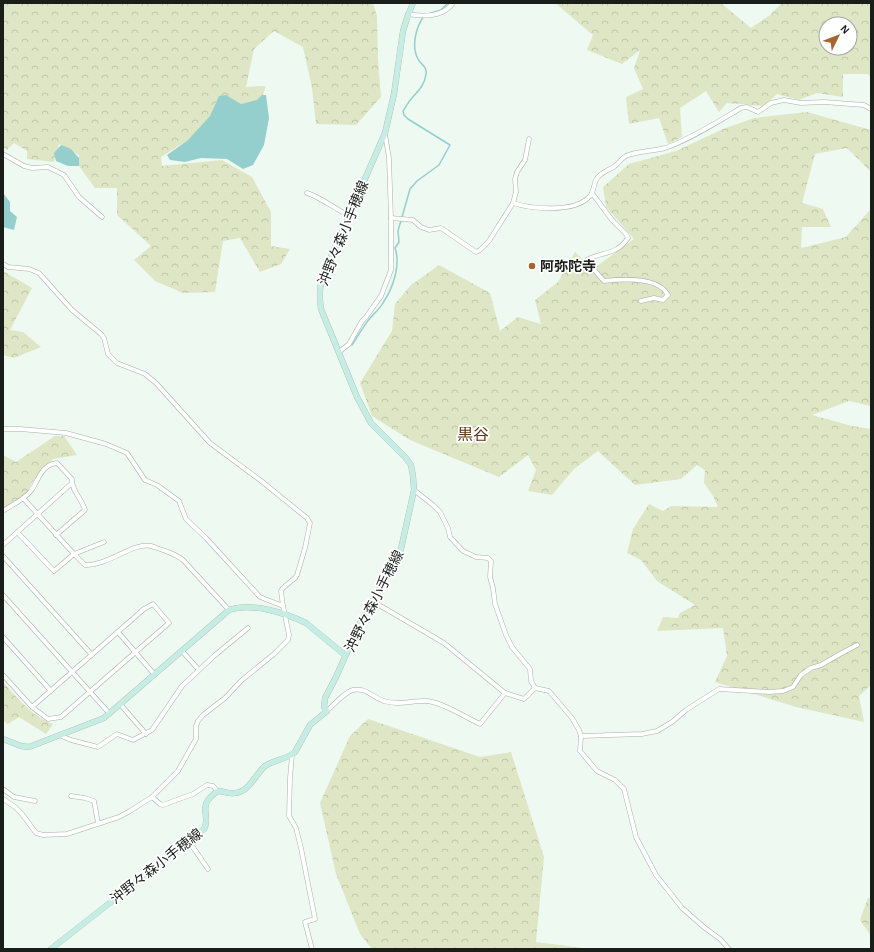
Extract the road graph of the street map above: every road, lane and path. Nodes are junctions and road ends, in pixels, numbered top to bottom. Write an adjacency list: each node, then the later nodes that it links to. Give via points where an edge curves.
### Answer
1 (413, 3): 3 (main road, 沖野々森小手穂線)
2 (453, 3): 3 (street, via 443,13 420,17)
3 (408, 14): 5 (main road, 沖野々森小手穂線)
4 (871, 109): 9 (street, via 857,105 784,100 771,103 758,112 747,107 741,108 678,143 628,155 601,174)
5 (385, 133): 11 (main road, 沖野々森小手穂線); 13 (street, via 389,158)
6 (529, 139): 10 (street, via 525,160 515,179 516,192)
7 (3, 154): 12 (street, via 24,166 48,167 64,175 79,197)
8 (306, 193): 11 (street, via 316,196)
9 (592, 193): 10 (street, via 584,202 565,207 547,209); 15 (street, via 628,238 612,252 593,256 588,263 604,281 644,280 663,288 668,295 663,300 654,298)
10 (512, 203): 13 (street, via 489,241 476,252 441,228 429,230 413,220)
11 (349, 216): 16 (main road, 沖野々森小手穂線, via 323,275 319,296 321,309)
12 (102, 217)
13 (391, 218): 16 (street, via 391,270 388,282 349,344)
14 (3, 264): 31 (street, via 39,273 72,310 101,334 108,354 117,363 145,374 210,443 307,518 310,523 303,555 296,577 282,589)
15 (641, 301)
16 (339, 352): 19 (main road, 沖野々森小手穂線, via 356,397 371,423 411,466)
17 (3, 429): 31 (street, via 66,434 106,444 127,453 145,480 157,485 179,501 186,519 260,597)
18 (72, 483): 20 (street, via 72,479 57,463 52,463 45,467); 22 (street); 24 (street, via 85,510)
19 (414, 490): 30 (main road, 沖野々森小手穂線, via 401,549); 46 (street, via 440,512 450,537 463,551 492,561 490,577 495,604 506,635 512,647 530,669 531,682)
20 (23, 498): 21 (street); 22 (street)
21 (3, 510)
22 (37, 514): 23 (street); 24 (street)
23 (17, 532): 26 (street); 27 (street, via 54,571)
24 (56, 535): 27 (street)
25 (104, 542): 27 (street)
26 (3, 545)
27 (74, 554): 32 (street, via 86,565 93,565 137,548 152,546 179,556)
28 (3, 556): 40 (street)
29 (3, 595): 43 (street)
30 (372, 601): 41 (main road, 沖野々森小手穂線); 49 (street, via 444,643)
31 (282, 606): 33 (street)
32 (229, 610): 33 (main road, via 266,609); 38 (main road)
33 (286, 615): 41 (main road, via 306,623); 62 (street, via 288,640 203,715 196,726 196,739 178,771)
34 (248, 628): 42 (street)
35 (118, 632): 39 (street); 39 (street, via 153,604 169,623); 40 (street)
36 (3, 637): 47 (street)
37 (857, 645): 56 (street, via 811,668 801,675 793,687 783,691 719,689 657,731 642,734)
38 (182, 651): 42 (street); 44 (main road)
39 (136, 652): 44 (street); 48 (street)
40 (92, 655): 43 (street)
41 (346, 655): 52 (main road, 沖野々森小手穂線, via 324,703)
42 (199, 670): 54 (street, via 182,686 152,730)
43 (72, 672): 47 (street); 48 (street)
44 (154, 674): 50 (main road)
45 (3, 675): 51 (street)
46 (536, 688): 49 (street, via 524,699); 56 (street, via 549,691 572,718)
47 (51, 691): 51 (street)
48 (90, 692): 51 (street, via 60,717 48,720); 53 (street)
49 (505, 693): 52 (street, via 480,724 438,704 427,701 393,703 362,689 353,690)
50 (120, 704): 53 (main road); 54 (street)
51 (32, 707)
52 (326, 711): 58 (main road, via 310,725)
53 (109, 713): 55 (main road, via 104,718)
54 (146, 734): 55 (street, via 133,740 117,734 98,747)
55 (59, 735): 57 (main road, via 28,747)
56 (581, 736): 70 (street, via 580,751 597,771 615,780 624,789 636,837 656,875 682,908)
57 (3, 739)
58 (292, 755): 60 (main road, via 269,763 241,792); 69 (street, via 290,816 302,848 315,919 305,922)
59 (3, 789): 64 (street, via 14,797)
60 (217, 791): 62 (street, via 208,785 193,794 163,805); 66 (main road, 沖野々森小手穂線, via 205,806 204,829)
61 (71, 796): 65 (street, via 94,802)
62 (152, 797): 65 (street, via 119,817)
63 (3, 799): 65 (street, via 22,814 36,833 43,835 66,834)
64 (35, 801)
65 (98, 823)
66 (188, 840): 67 (street); 68 (main road, 沖野々森小手穂線)
67 (208, 869)
68 (51, 949)
69 (312, 949)
70 (729, 949)

